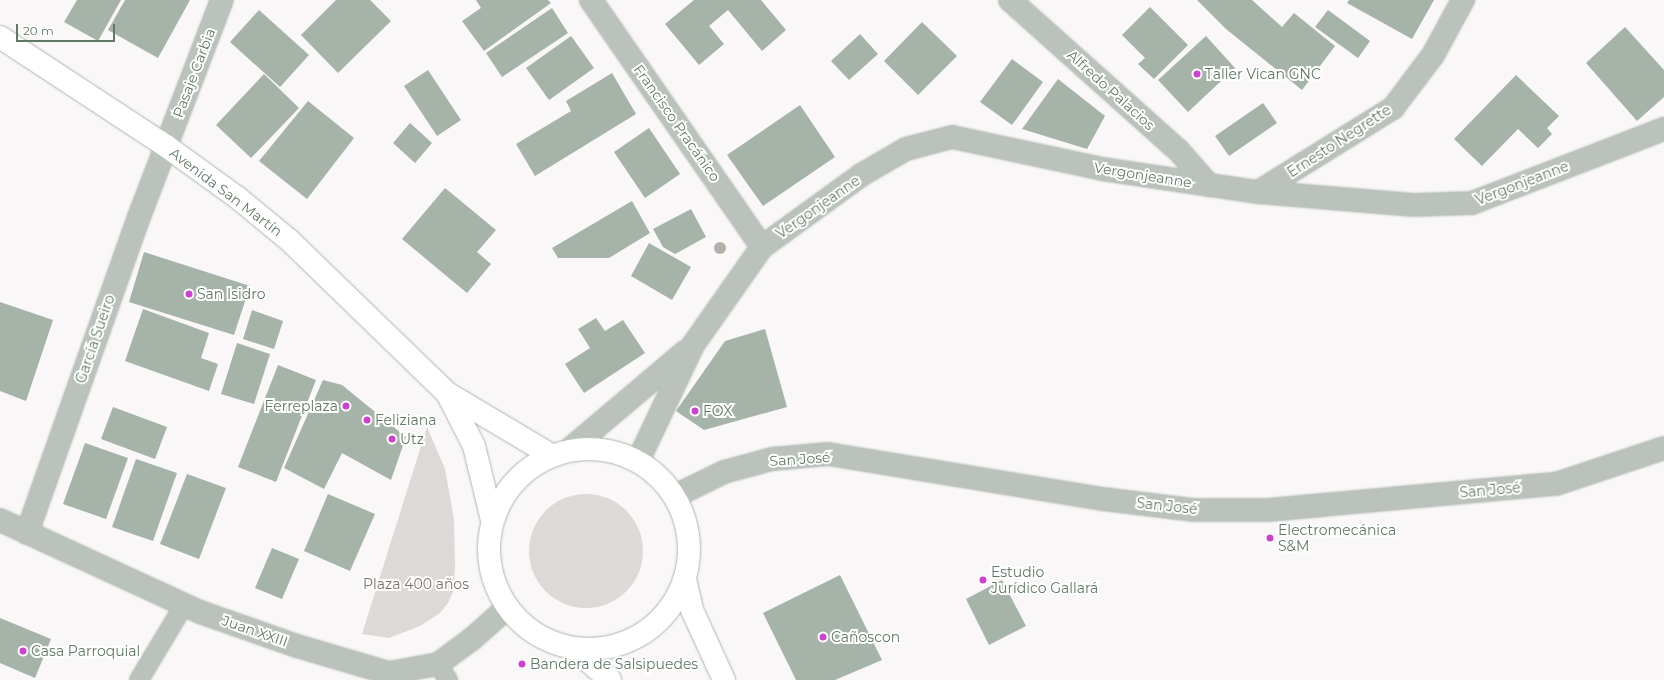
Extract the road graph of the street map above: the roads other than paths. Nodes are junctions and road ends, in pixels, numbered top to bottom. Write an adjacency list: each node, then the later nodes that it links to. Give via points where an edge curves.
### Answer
1 (222, 0): 7 (street, Pasaje Carbia)
2 (591, 0): 10 (street, Francisco Pracánico)
3 (1010, 0): 8 (street, Alfredo Palacios, via 1178,150)
4 (1463, 0): 9 (street, Ernesto Negrette, via 1433,55 1393,108)
5 (0, 37): 7 (main road, Avenida San Martín)
6 (1664, 128): 9 (street, Vergonjeanne, via 1472,203 1413,206)
7 (166, 146): 12 (main road, Avenida San Martín, via 238,198 289,240); 19 (street, García Sueiro, via 138,217)
8 (1209, 185): 9 (street, Vergonjeanne); 10 (street, Vergonjeanne, via 1102,169 952,137 906,149 867,172)
9 (1258, 192)
10 (762, 247): 11 (street, Vergonjeanne)
11 (693, 345): 14 (street, Vergonjeanne); 15 (street, Vergonjeanne)
12 (447, 392): 14 (main road, Avenida San Martín); 18 (main road, Avenida San Martín, via 474,446)
13 (1664, 448): 16 (street, San José, via 1556,484 1268,510 1194,510 1118,501 828,454 772,459 724,472)
14 (560, 453): 15 (main road, via 593,448); 18 (main road, via 525,471 505,493)
15 (638, 461): 16 (main road, via 659,476)
16 (675, 496): 20 (main road, via 686,522 688,536 689,551)
17 (0, 520): 19 (street, Juan XXIII)
18 (492, 520): 22 (main road, via 488,543 489,566 496,588)
19 (27, 533): 21 (street, Juan XXIII)
20 (685, 579): 23 (main road, via 673,604 654,626 631,641 604,649); 27 (main road, via 692,610)
21 (184, 605): 24 (street, Juan XXIII, via 297,646 390,673); 25 (lane)
22 (507, 608): 23 (main road, via 536,636 555,645); 24 (street, Juan XXIII, via 472,639)
23 (575, 650): 26 (main road)
24 (443, 672)
25 (139, 680)
26 (610, 680)
27 (724, 680)

